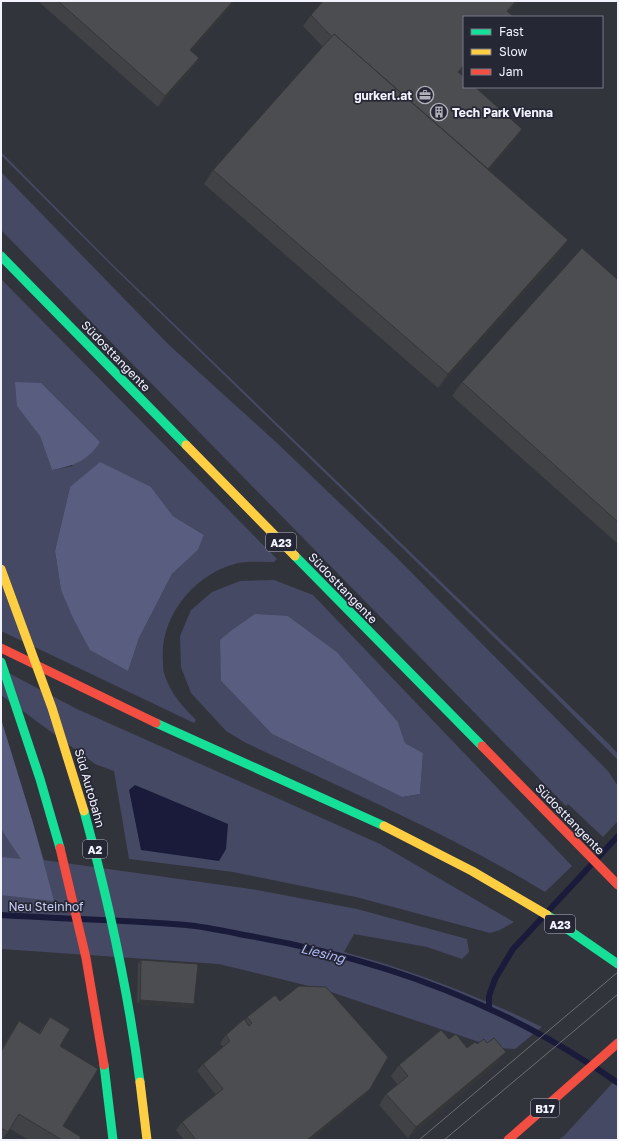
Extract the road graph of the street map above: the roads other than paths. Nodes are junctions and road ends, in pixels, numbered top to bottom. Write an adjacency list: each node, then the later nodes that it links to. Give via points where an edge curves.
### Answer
1 (1, 256): 5 (main road, Südosttangente / A23)
2 (1, 569): 9 (main road, Süd Autobahn / A2, bridge, via 51,702 81,796 107,894 126,987)
3 (1, 648): 6 (main road, A23, via 47,673 388,827 501,887)
4 (1, 662): 8 (main road, via 49,806 72,896 92,992 108,1089)
5 (618, 885)
6 (618, 964)
7 (618, 1043): 10 (main road, B17)
8 (113, 1140)
9 (147, 1140)
10 (508, 1140)

